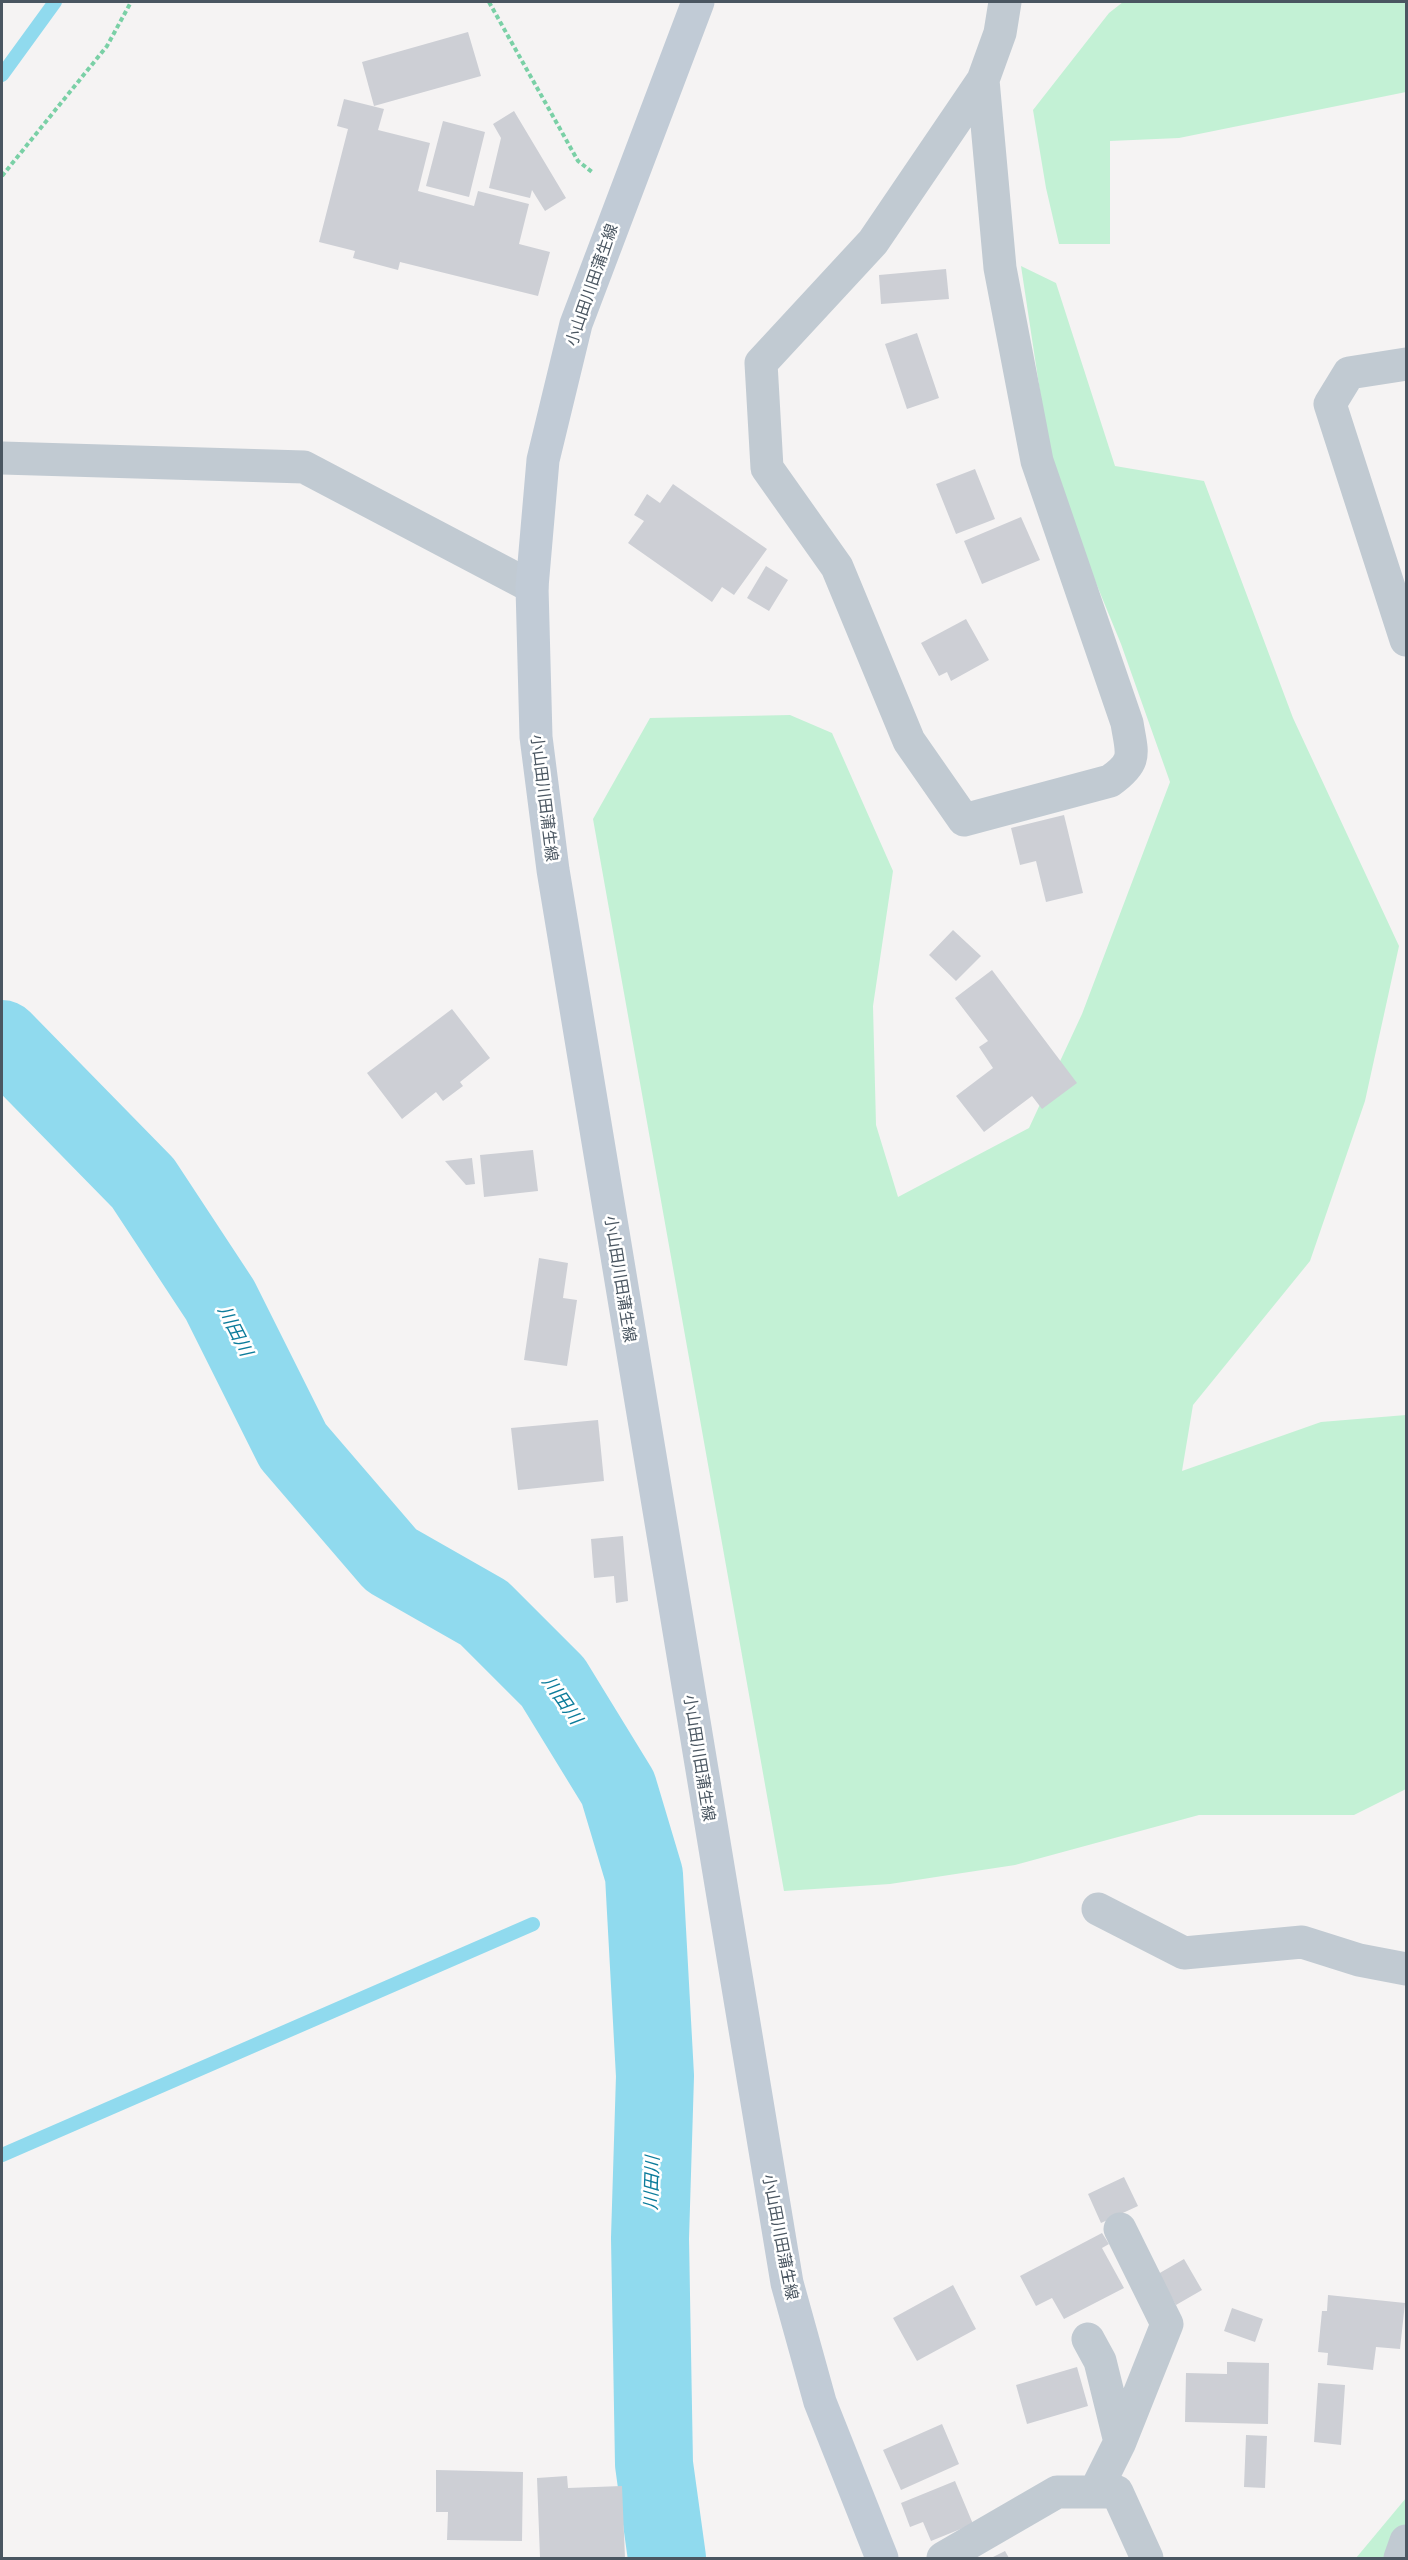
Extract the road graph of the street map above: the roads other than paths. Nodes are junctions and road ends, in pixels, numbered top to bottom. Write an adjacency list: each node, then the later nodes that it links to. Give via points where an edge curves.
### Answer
1 (698, 2): 6 (main road, 小山田川田蒲生線, via 576,324 543,460)
2 (1005, 2): 3 (street, via 1000,33)
3 (983, 80): 3 (street, via 873,242 761,363 767,468 837,567 909,741 964,820 1110,781 1126,770 1132,753 1126,723 1037,460 1000,268)
4 (1407, 364): 7 (street, via 1349,373 1330,404)
5 (2, 458): 6 (street, via 304,467)
6 (532, 587): 15 (main road, 小山田川田蒲生線, via 536,737 553,870 787,2283 820,2402)
7 (1407, 640)
8 (1098, 1910): 9 (street, via 1184,1953 1302,1942 1359,1960)
9 (1407, 1969)
10 (1120, 2229): 12 (street, via 1167,2324)
11 (1088, 2339): 12 (street, via 1100,2361)
12 (1120, 2442): 13 (street)
13 (1095, 2492): 16 (street, via 1057,2492); 17 (street, via 1117,2492)
14 (1407, 2541): 18 (street)
15 (882, 2559)
16 (943, 2559)
17 (1147, 2559)
18 (1400, 2559)

